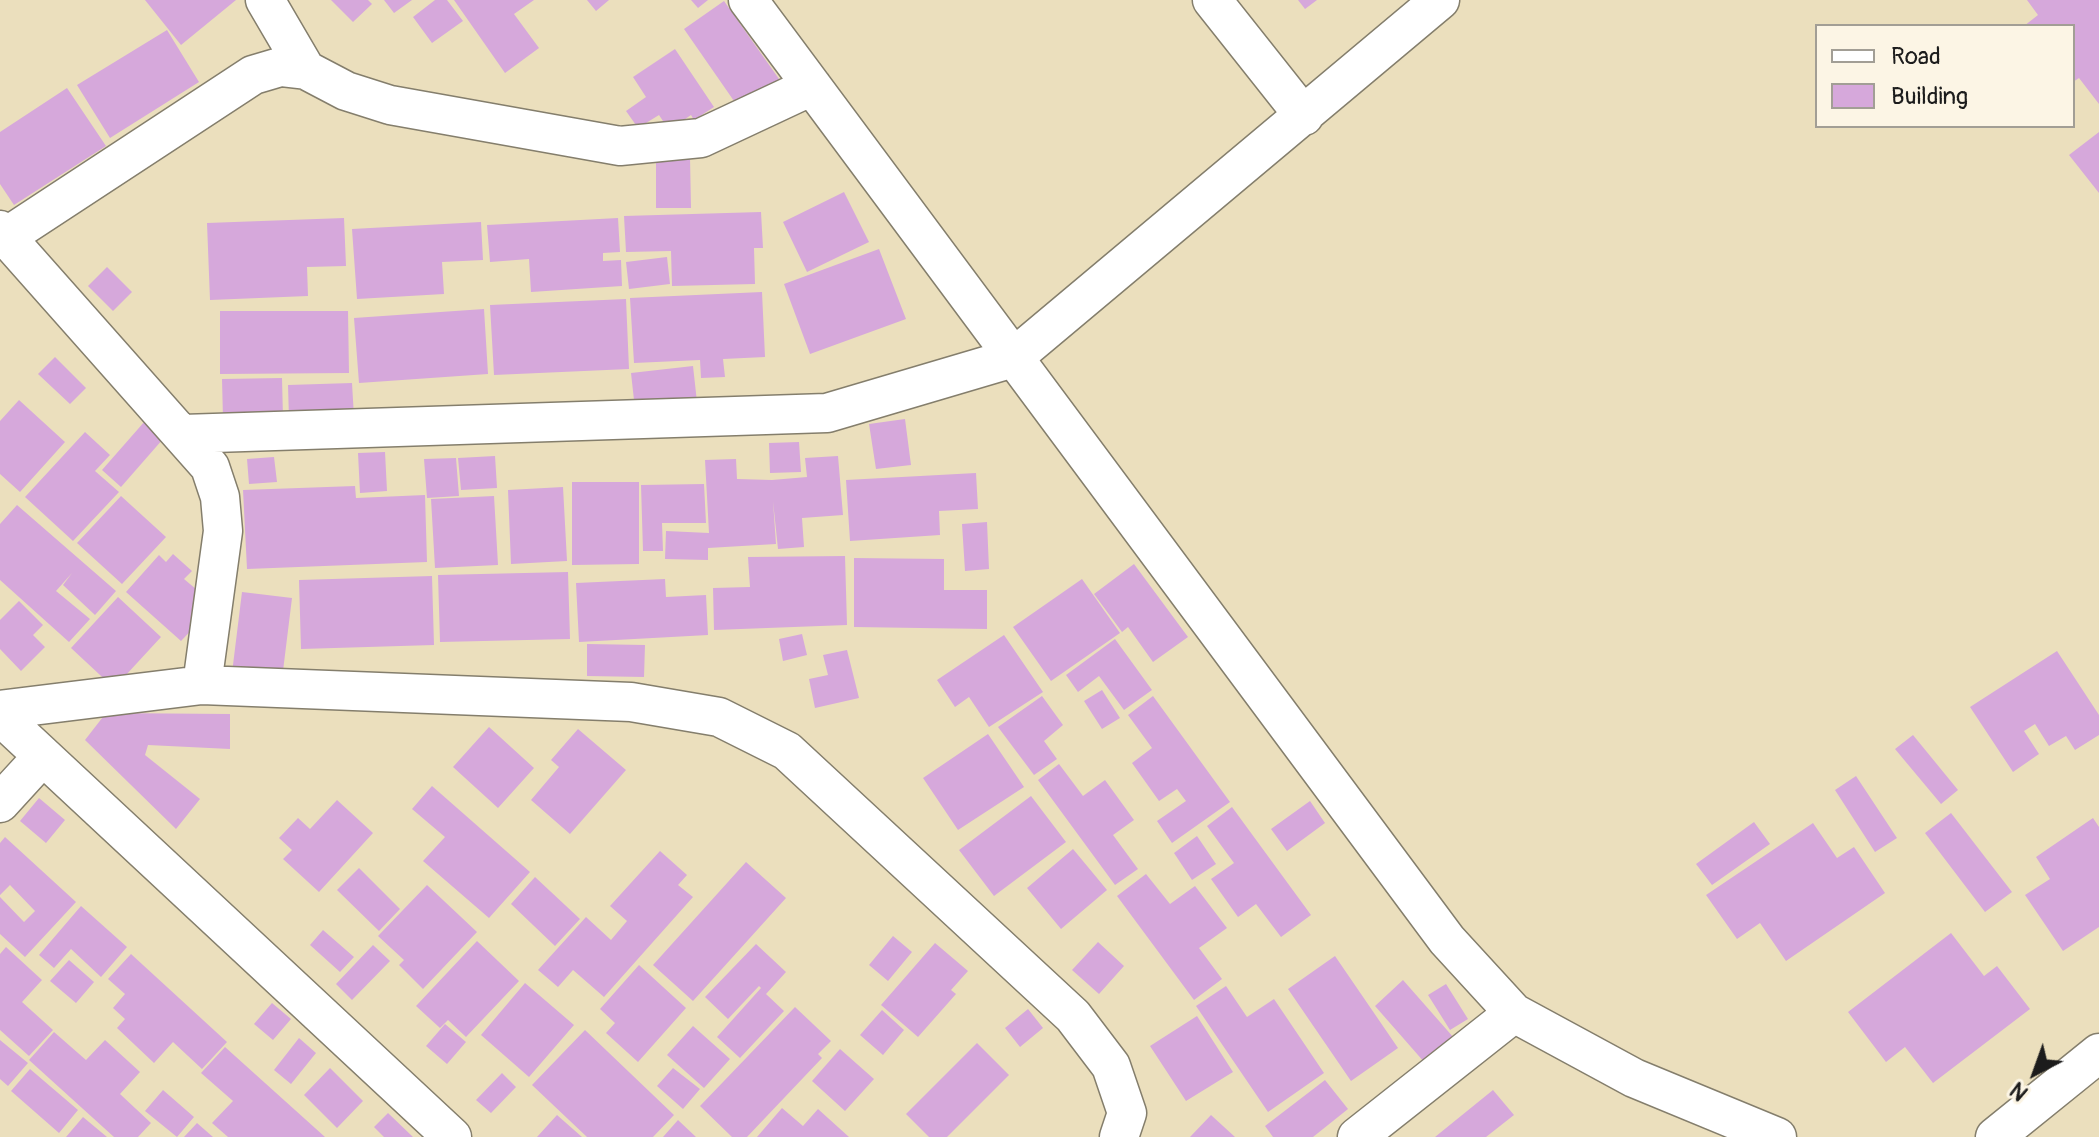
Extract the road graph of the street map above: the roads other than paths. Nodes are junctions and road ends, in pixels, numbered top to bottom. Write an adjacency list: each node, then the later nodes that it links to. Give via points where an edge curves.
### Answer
1 (265, 0): 5 (street)
2 (748, 0): 6 (street)
3 (1212, 0): 7 (street)
4 (1440, 0): 7 (street)
5 (306, 70): 6 (street, via 390,105 620,146 701,138); 8 (street, via 280,67 253,75)
6 (812, 86): 9 (street)
7 (1304, 116): 9 (street)
8 (3, 234): 10 (street)
9 (1013, 358): 10 (street, via 827,413); 15 (street, via 1447,940)
10 (183, 434): 11 (street, via 210,467 223,531)
11 (202, 685): 12 (street); 18 (street, via 631,702 719,717 787,751 1073,1016 1111,1066 1127,1113)
12 (0, 713): 13 (street)
13 (43, 756): 14 (street); 17 (street)
14 (0, 803)
15 (1514, 1013): 19 (street); 20 (street, via 1634,1078)
16 (2099, 1053): 21 (street)
17 (452, 1137)
18 (1119, 1137)
19 (1357, 1137)
20 (1777, 1137)
21 (1995, 1137)

